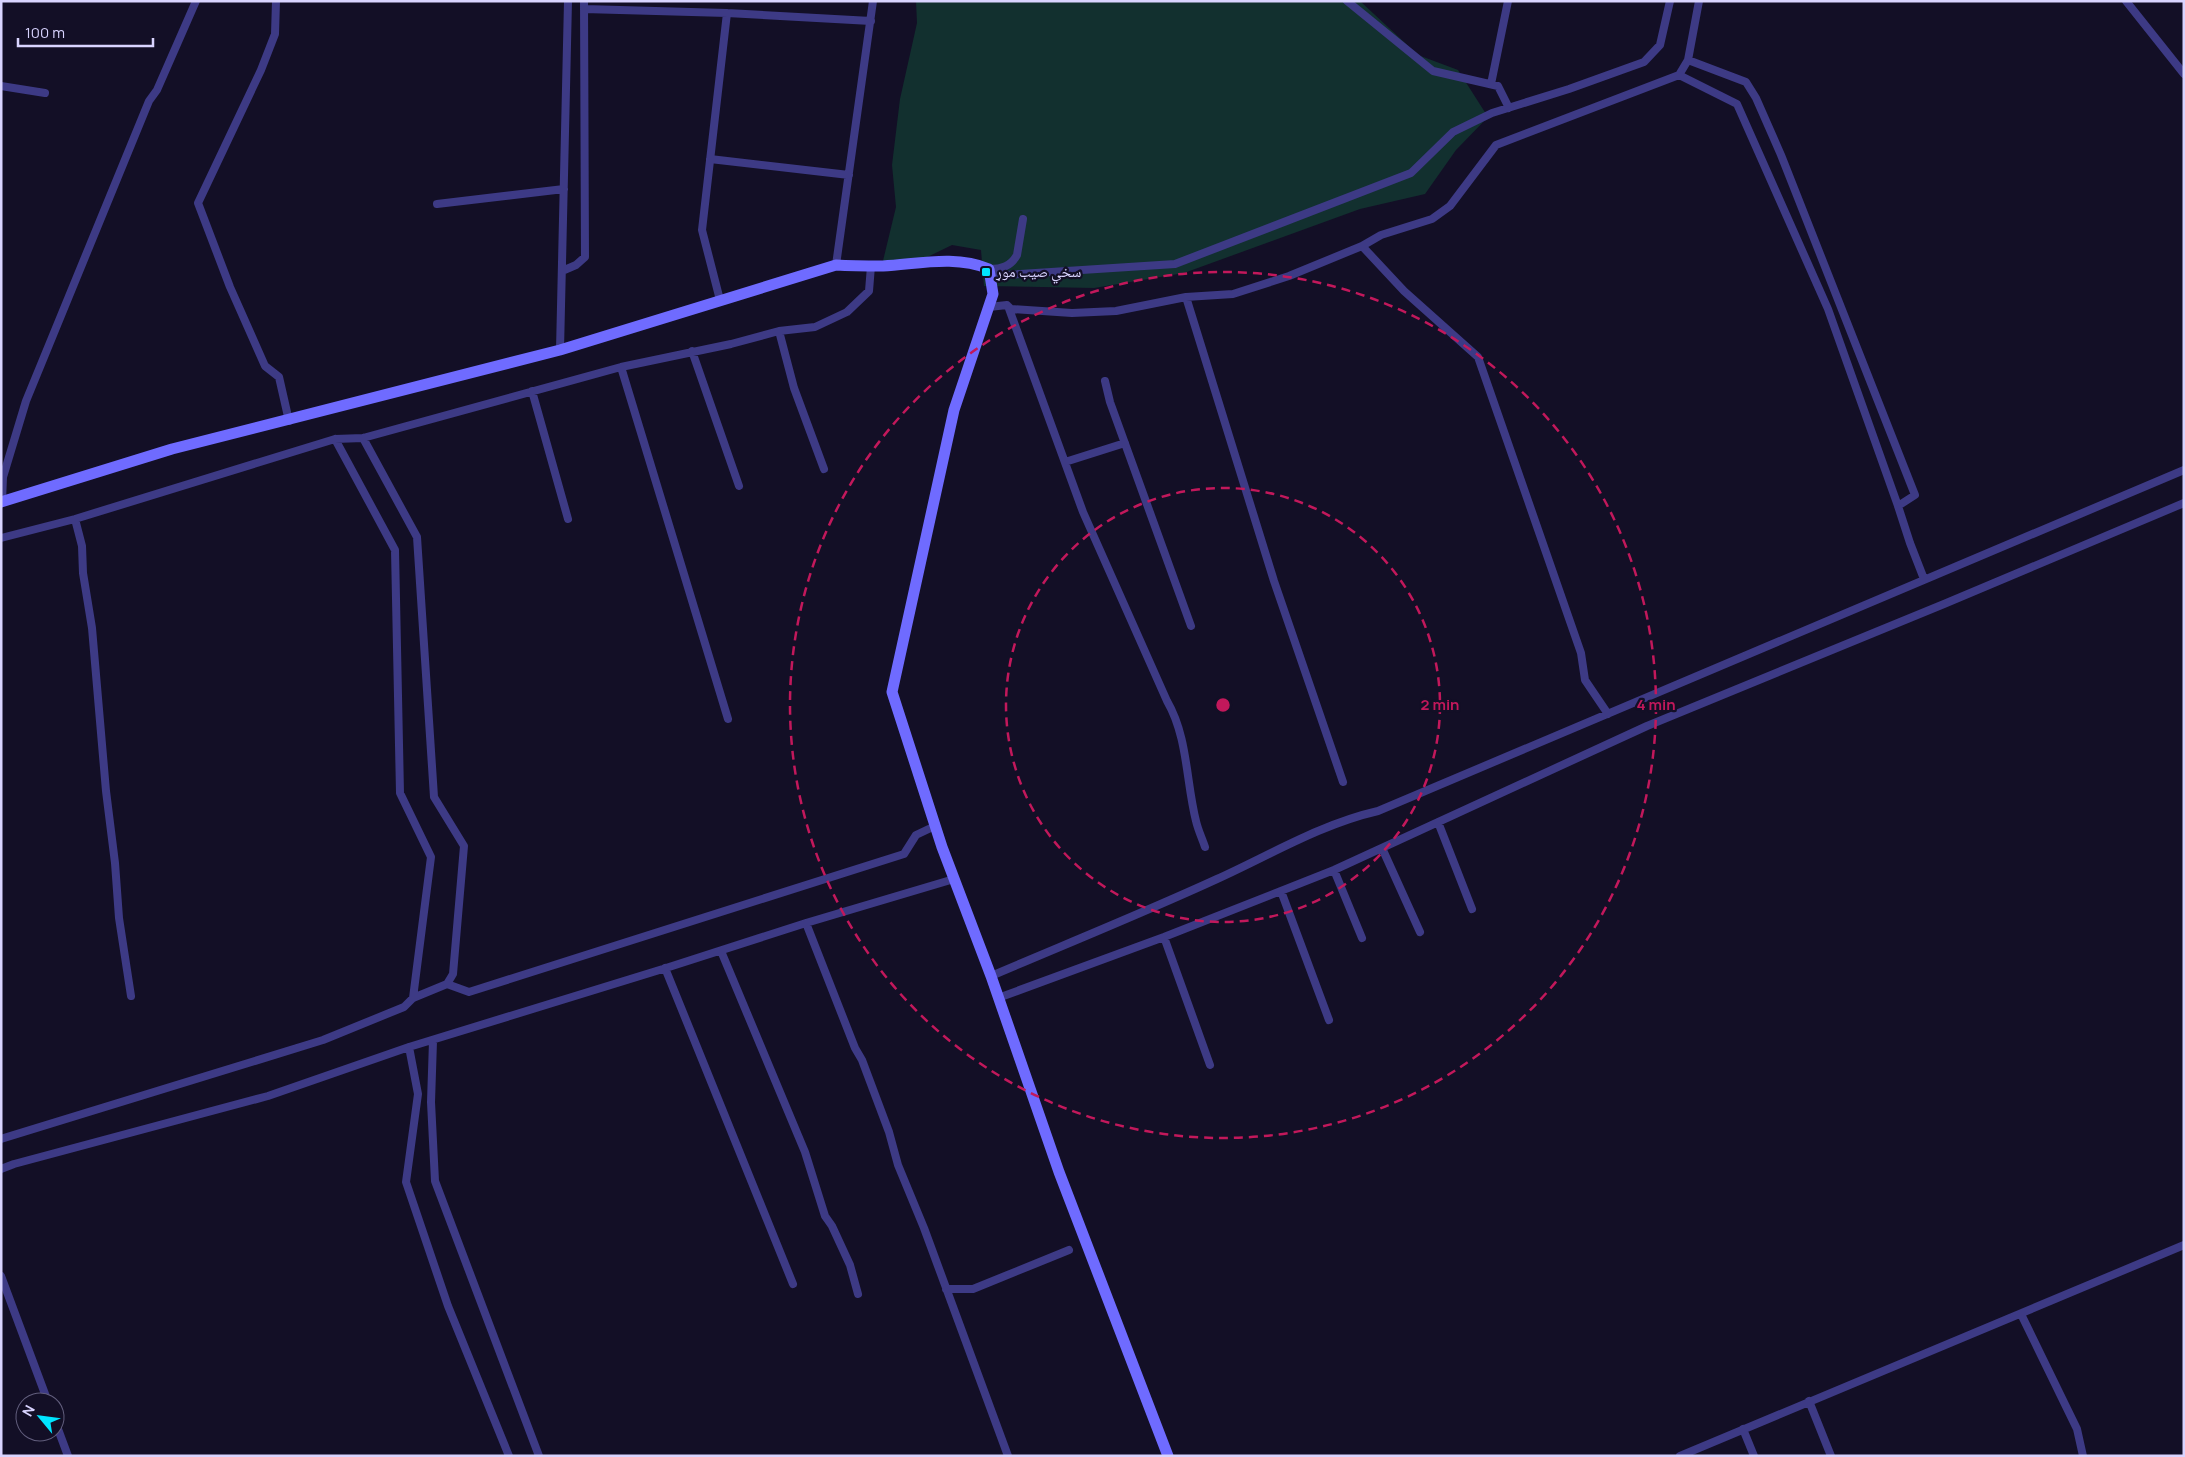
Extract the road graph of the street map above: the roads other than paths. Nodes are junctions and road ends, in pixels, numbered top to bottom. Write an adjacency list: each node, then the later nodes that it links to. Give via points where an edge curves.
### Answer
1 (196, 1): 48 (street, via 157,90 149,101 26,401 3,477)
2 (276, 1): 40 (street, via 275,34 198,204 265,366 279,377)
3 (568, 1): 22 (street)
4 (873, 1): 12 (street)
5 (1347, 1): 16 (street, via 1433,71)
6 (1508, 1): 16 (street)
7 (1670, 1): 19 (street, via 1660,45 1644,62)
8 (1699, 1): 13 (street)
9 (2126, 1): 14 (street)
10 (584, 5): 11 (street); 28 (street, via 585,257)
11 (727, 13): 12 (street); 20 (street)
12 (871, 21): 21 (street)
13 (1688, 60): 15 (street); 50 (street, via 1746,82 1756,98 1915,495)
14 (2184, 74)
15 (1679, 76): 25 (street, via 1496,145 1450,206 1432,219 1381,235); 50 (street, via 1737,104 1828,309)
16 (1492, 84): 19 (street, via 1498,86)
17 (1, 86): 18 (street)
18 (45, 93)
19 (1509, 108): 29 (street, via 1453,132 1411,173 1175,264)
20 (710, 159): 21 (street); 31 (street, via 702,230)
21 (849, 175): 26 (street)
22 (564, 189): 23 (street); 28 (street)
23 (437, 204)
24 (1023, 219): 29 (street, via 1015,260)
25 (1362, 246): 30 (street, via 1289,276 1233,294); 56 (street, via 1404,291 1478,357 1581,653 1585,680)
26 (836, 265): 27 (street); 31 (street)
27 (871, 266): 29 (street, via 955,261 974,263); 34 (street, via 869,291 847,312 815,327)
28 (562, 271): 35 (street)
29 (990, 273): 33 (street, via 993,294)
30 (1186, 297): 32 (street, via 1124,310 1072,313); 58 (street, via 1274,581)
31 (720, 300): 35 (street)
32 (1007, 305): 33 (street); 44 (street)
33 (989, 307): 60 (street, via 954,410 892,692)
34 (779, 331): 36 (street); 45 (street, via 794,388)
35 (560, 350): 40 (street)
36 (692, 351): 37 (street); 47 (street)
37 (622, 367): 39 (street); 57 (street)
38 (1105, 381): 43 (street)
39 (532, 391): 41 (street); 52 (street)
40 (289, 421): 48 (street, via 172,449)
41 (363, 438): 42 (street); 74 (street, via 417,536 434,797 464,846 453,974)
42 (335, 439): 51 (street); 76 (street, via 395,550 400,794 431,857)
43 (1126, 443): 44 (street); 55 (street)
44 (1065, 462): 61 (street, via 1087,520 1175,715 1196,820)
45 (824, 469)
46 (2184, 470): 54 (street)
47 (739, 486)
48 (2, 502)
49 (2184, 503): 59 (street, via 1647,726)
50 (1898, 506): 54 (street)
51 (75, 519): 53 (street); 75 (street, via 82,546 92,628 119,918)
52 (568, 519)
53 (1, 538)
54 (1924, 579): 56 (street)
55 (1190, 626)
56 (1608, 714): 73 (street, via 1378,811 1359,815 1292,842 1218,878)
57 (728, 719)
58 (1342, 782)
59 (1438, 822): 62 (street); 66 (street)
60 (935, 826): 64 (street); 74 (street, via 916,834 904,854 469,992)
61 (1205, 847)
62 (1382, 848): 63 (street); 68 (street)
63 (1334, 870): 65 (street); 70 (street)
64 (954, 879): 67 (street); 73 (street)
65 (1282, 890): 69 (street); 78 (street)
66 (1472, 909)
67 (806, 923): 71 (street); 88 (street, via 862,1060)
68 (1420, 932)
69 (1164, 937): 77 (street); 81 (street)
70 (1362, 938)
71 (721, 951): 72 (street); 89 (street, via 805,1152 825,1216 850,1266)
72 (665, 968): 79 (street); 87 (street)
73 (991, 976): 77 (street)
74 (447, 984): 76 (street)
75 (130, 996)
76 (413, 998): 82 (street, via 404,1007 323,1040)
77 (998, 998): 99 (street, via 1059,1172)
78 (1330, 1020)
79 (434, 1041): 80 (street); 97 (street, via 431,1102 435,1181)
80 (409, 1046): 83 (street, via 268,1096); 96 (street, via 418,1094 406,1182 448,1306)
81 (1210, 1065)
82 (1, 1139)
83 (1, 1169)
84 (2184, 1245): 90 (street)
85 (1070, 1250): 88 (street, via 973,1289)
86 (1, 1276): 91 (street)
87 (792, 1284)
88 (946, 1290): 98 (street)
89 (858, 1294)
90 (2021, 1314): 92 (street); 103 (street, via 2077,1428)
91 (44, 1392)
92 (1809, 1401): 93 (street); 102 (street)
93 (1743, 1429): 100 (street); 101 (street)
94 (63, 1442): 95 (street)
95 (68, 1456)
96 (509, 1456)
97 (539, 1456)
98 (1008, 1456)
99 (1168, 1456)
100 (1680, 1456)
101 (1754, 1456)
102 (1831, 1456)
103 (2083, 1456)

